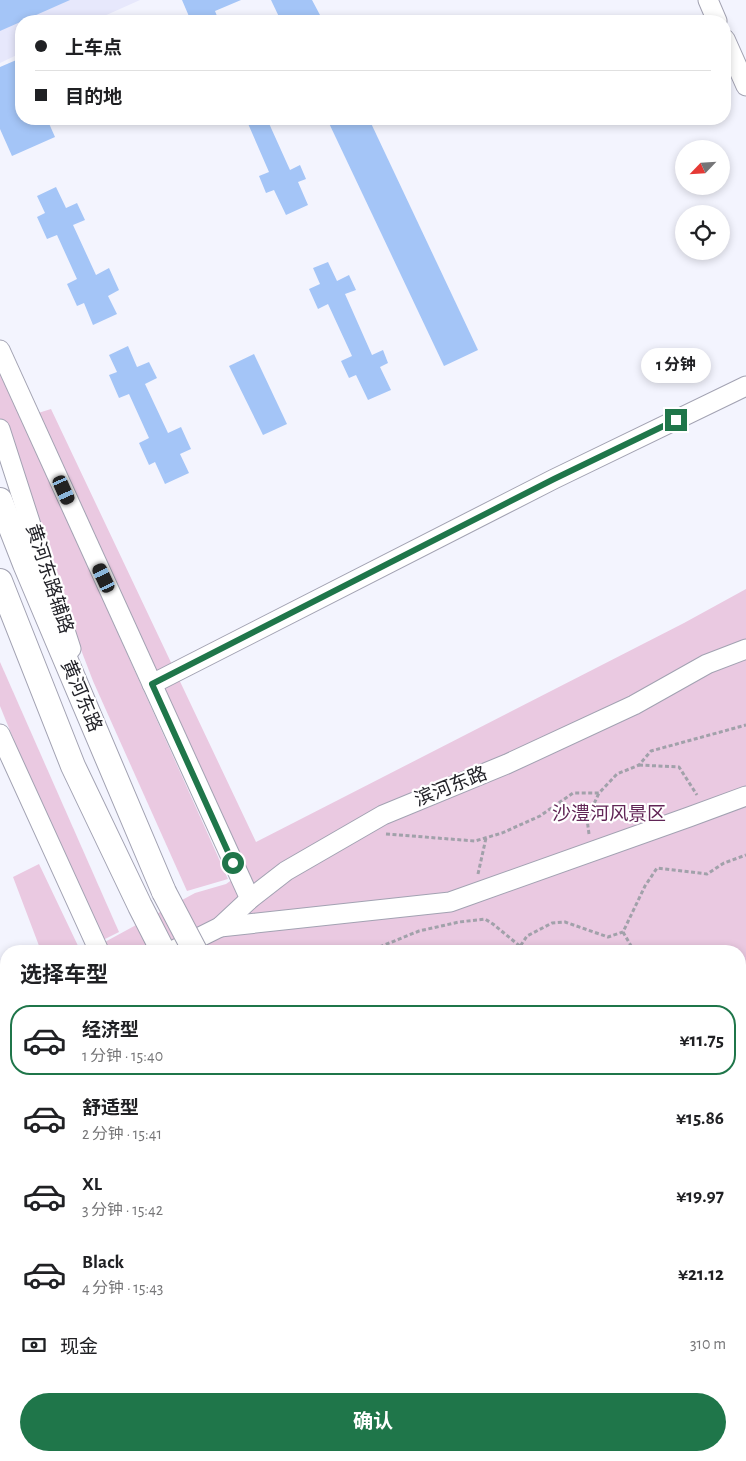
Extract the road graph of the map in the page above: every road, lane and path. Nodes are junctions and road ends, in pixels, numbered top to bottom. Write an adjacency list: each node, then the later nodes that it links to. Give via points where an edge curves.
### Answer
1 (708, 0): 2 (street)
2 (714, 15)
3 (731, 52): 4 (street)
4 (746, 86)
5 (0, 350): 12 (street)
6 (746, 386): 12 (street, via 554,479)
7 (0, 429): 15 (street, 黄河东路辅路)
8 (0, 500): 15 (main road, 黄河东路)
9 (0, 581): 18 (main road, 黄河东路)
10 (0, 611): 18 (street)
11 (746, 649): 22 (street, 滨河东路, via 707,664 634,706)
12 (152, 684): 27 (street)
13 (746, 725): 17 (path, via 651,752)
14 (0, 734): 16 (street)
15 (106, 757): 33 (main road, 黄河东路, bridge, via 164,892)
16 (5, 759): 30 (street)
17 (639, 765): 19 (path, via 617,774); 21 (path, via 678,767)
18 (73, 766): 31 (main road, 黄河东路)
19 (599, 793): 23 (path, via 573,793 540,816); 24 (path, via 587,819)
20 (746, 796): 21 (street)
21 (706, 811): 24 (street)
22 (370, 822): 23 (path, via 385,834 475,841); 27 (street, 滨河东路, via 286,871)
23 (486, 838): 26 (path)
24 (592, 852): 26 (street)
25 (746, 855): 29 (path, via 707,874 657,868)
26 (474, 893): 28 (street, via 450,902)
27 (250, 899): 28 (street, 滨河东路)
28 (220, 928): 32 (street, 滨河东路)
29 (623, 932): 36 (path, via 608,937 565,922 552,923 528,936); 37 (path)
30 (96, 945)
31 (161, 945)
32 (185, 945)
33 (192, 945)
34 (384, 945): 35 (path, via 419,931 485,919)
35 (519, 945)
36 (521, 945)
37 (631, 945)

